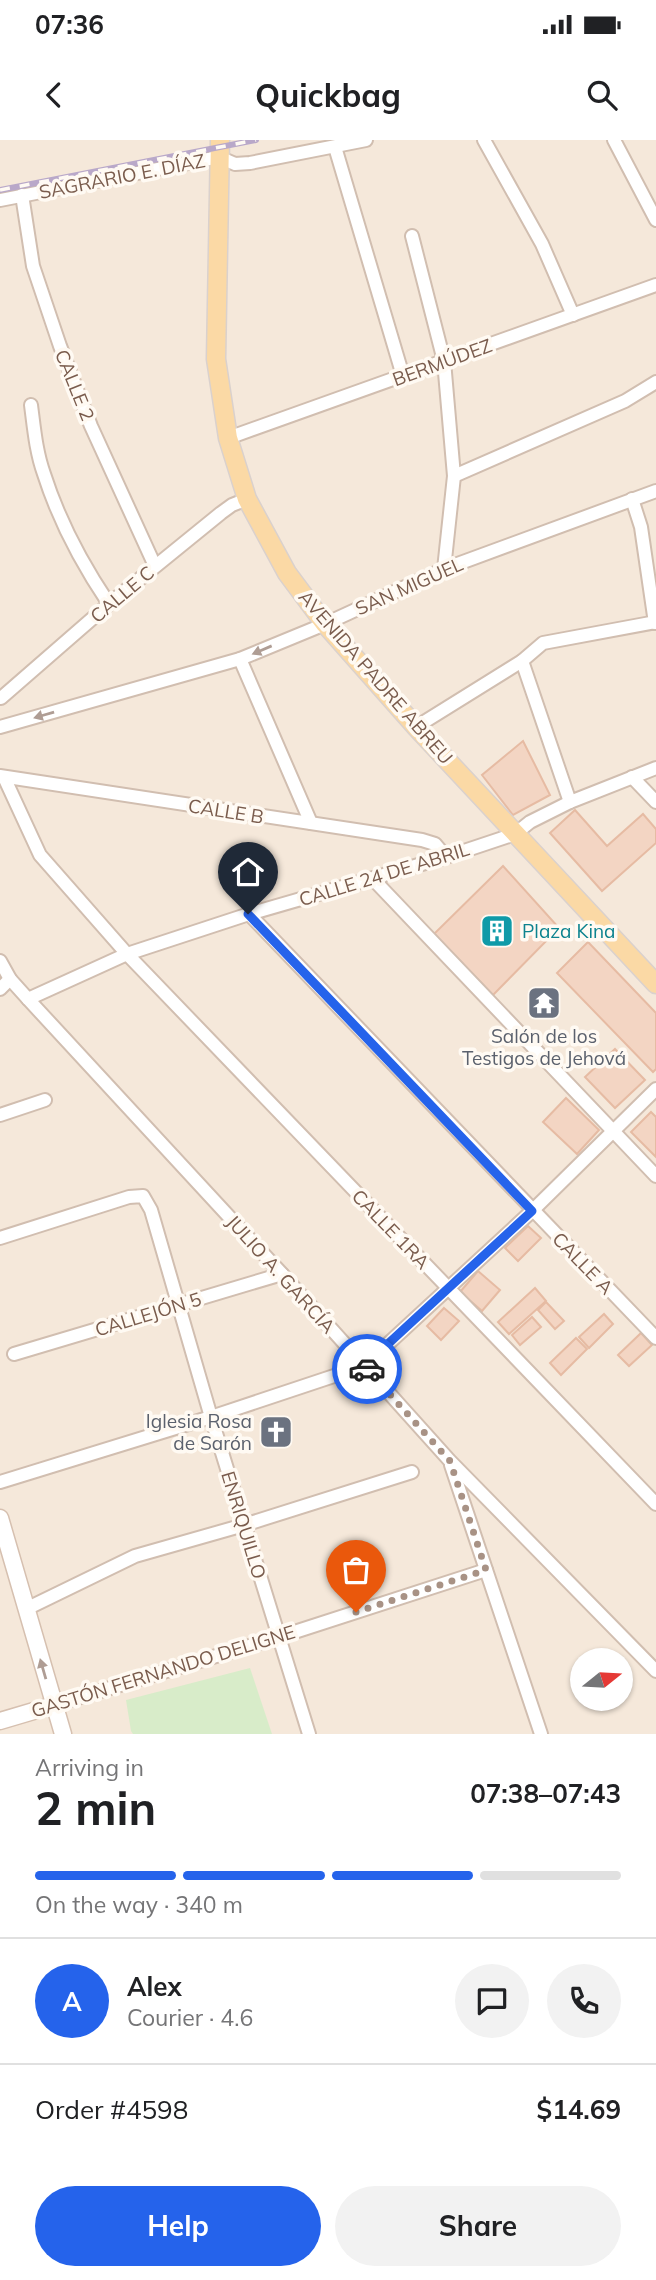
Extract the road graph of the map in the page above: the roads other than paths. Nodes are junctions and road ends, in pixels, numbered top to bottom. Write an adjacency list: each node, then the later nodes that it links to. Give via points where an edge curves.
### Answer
1 (366, 140): 4 (street, SAGRARIO E. DÍAZ)
2 (484, 140): 11 (street, via 542,244)
3 (614, 140): 8 (street)
4 (335, 147): 5 (street, SAGRARIO E. DÍAZ, via 235,164); 13 (street)
5 (219, 148): 6 (street, SAGRARIO E. DÍAZ); 16 (main road, AVENIDA PADRE ABREU, via 216,359)
6 (22, 195): 7 (street, SAGRARIO E. DÍAZ); 21 (street, CALLE 2, via 33,266 60,346)
7 (0, 200)
8 (656, 220)
9 (412, 236): 12 (street)
10 (656, 285): 11 (street, BERMÚDEZ)
11 (573, 315): 12 (street, BERMÚDEZ)
12 (444, 361): 13 (street, BERMÚDEZ); 17 (street)
13 (402, 376): 16 (street, BERMÚDEZ)
14 (656, 382): 17 (street, via 625,401)
15 (31, 405): 23 (street, via 44,474 86,570)
16 (228, 438): 19 (main road, AVENIDA PADRE ABREU)
17 (454, 476): 22 (street)
18 (656, 491): 20 (street, SAN MIGUEL)
19 (247, 499): 21 (street, CALLE C, via 232,505); 25 (main road, AVENIDA PADRE ABREU, via 287,573)
20 (632, 499): 22 (street, SAN MIGUEL); 24 (street, via 641,527)
21 (155, 566): 23 (street, CALLE C)
22 (444, 569): 25 (street, SAN MIGUEL)
23 (109, 604): 28 (street, CALLE C)
24 (656, 623): 27 (street, via 543,643)
25 (325, 624): 26 (street, SAN MIGUEL, one-way to 26); 30 (main road, AVENIDA PADRE ABREU)
26 (240, 659): 29 (street, SAN MIGUEL, one-way to 29); 36 (street)
27 (522, 661): 30 (street); 34 (street)
28 (0, 698)
29 (0, 727)
30 (416, 727): 37 (main road, AVENIDA PADRE ABREU)
31 (656, 768): 33 (street, CALLE 24 DE ABRIL)
32 (2, 776): 36 (street, CALLE B); 41 (street, CALLE 1RA, via 40,855)
33 (632, 777): 34 (street, CALLE 24 DE ABRIL); 35 (street)
34 (570, 802): 37 (street, CALLE 24 DE ABRIL)
35 (656, 802)
36 (311, 824): 38 (street, CALLE B, via 422,839 435,844)
37 (515, 834): 38 (street, CALLE 24 DE ABRIL); 44 (main road, AVENIDA PADRE ABREU)
38 (446, 857): 39 (street, CALLE 24 DE ABRIL)
39 (373, 878): 40 (street, CALLE 24 DE ABRIL); 50 (street)
40 (248, 914): 41 (street, CALLE 24 DE ABRIL); 52 (street, CALLE A)
41 (127, 954): 46 (street, CALLE 24 DE ABRIL); 55 (street, CALLE 1RA)
42 (0, 961): 43 (street, JULIO A. GARCÍA)
43 (10, 979): 45 (street); 46 (street, JULIO A. GARCÍA)
44 (656, 984)
45 (0, 989)
46 (27, 999): 54 (street, JULIO A. GARCÍA)
47 (656, 1089): 50 (street)
48 (45, 1100): 49 (street)
49 (0, 1115)
50 (612, 1132): 51 (street); 52 (street)
51 (656, 1176)
52 (532, 1211): 55 (street); 57 (street, CALLE A)
53 (0, 1238): 56 (street, ENRIQUILLO, via 143,1196)
54 (282, 1274): 56 (street, CALLEJÓN 5); 59 (street, JULIO A. GARCÍA)
55 (449, 1289): 59 (street); 64 (street, CALLE 1RA)
56 (178, 1305): 58 (street, CALLEJÓN 5); 60 (street, ENRIQUILLO)
57 (656, 1338)
58 (14, 1354)
59 (364, 1366): 60 (street); 61 (street, JULIO A. GARCÍA)
60 (211, 1418): 63 (street); 66 (street, ENRIQUILLO)
61 (450, 1461): 67 (street); 70 (street, JULIO A. GARCÍA)
62 (412, 1472): 66 (street)
63 (0, 1482)
64 (656, 1504)
65 (0, 1518): 68 (street)
66 (244, 1525): 68 (street, via 135,1556); 69 (street, ENRIQUILLO)
67 (486, 1570): 69 (street, GASTÓN FERNANDO DELIGNE); 75 (street)
68 (26, 1609): 71 (street, one-way to 68)
69 (279, 1637): 71 (street, GASTÓN FERNANDO DELIGNE); 74 (street, ENRIQUILLO)
70 (656, 1671)
71 (54, 1704): 72 (street, GASTÓN FERNANDO DELIGNE); 73 (street)
72 (0, 1721)
73 (63, 1734)
74 (309, 1734)
75 (541, 1734)

